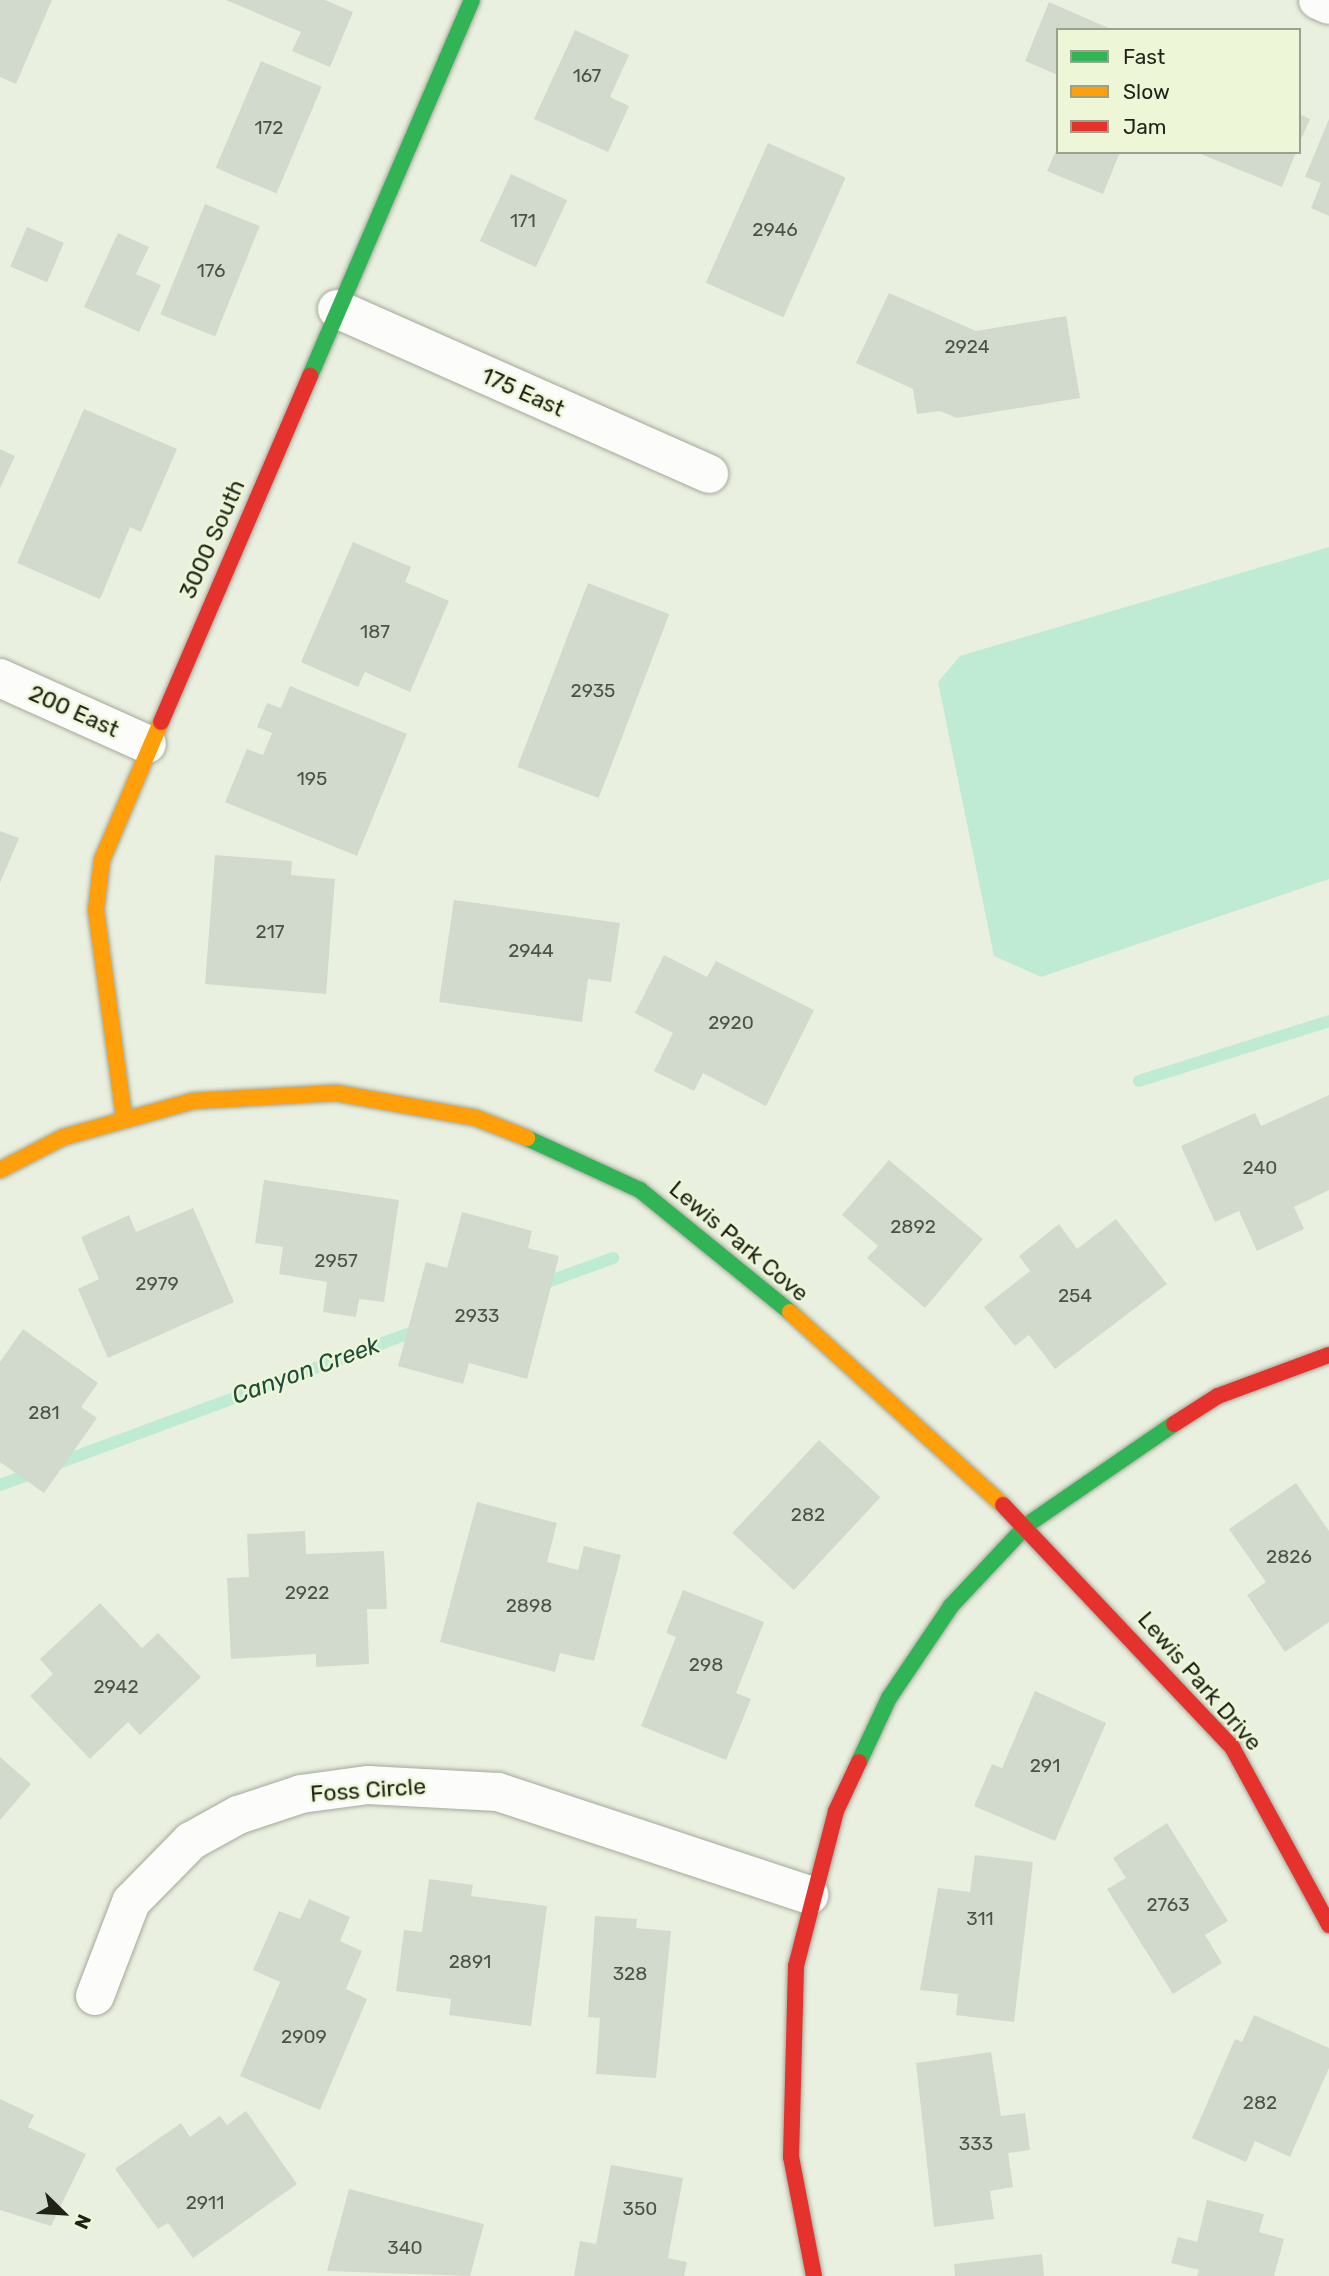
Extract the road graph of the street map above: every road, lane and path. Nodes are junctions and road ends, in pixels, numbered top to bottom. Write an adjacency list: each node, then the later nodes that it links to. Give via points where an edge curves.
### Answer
1 (472, 0): 4 (street, 3000 South)
2 (1318, 0): 3 (street)
3 (1329, 5)
4 (337, 310): 5 (street, 175 East); 7 (street, 3000 South)
5 (709, 474)
6 (0, 678): 7 (street, 200 East)
7 (147, 744): 8 (street, 3000 South, via 97,884 111,1059)
8 (124, 1117): 9 (street, Lewis Park Cove, via 64,1137); 11 (street, Lewis Park Cove, via 242,1094 336,1093 476,1118 584,1159 693,1227)
9 (0, 1170)
10 (1329, 1355): 11 (street, via 1218,1396 1115,1456)
11 (1027, 1525): 12 (street, via 951,1606 889,1698 836,1811); 13 (street, Lewis Park Drive, via 1232,1747)
12 (809, 1895): 14 (street, Foss Circle, via 498,1792 431,1784 301,1794 238,1815 191,1841 131,1902); 15 (street, via 796,1966 788,2094 791,2157)
13 (1329, 1925)
14 (95, 1996)
15 (814, 2276)

